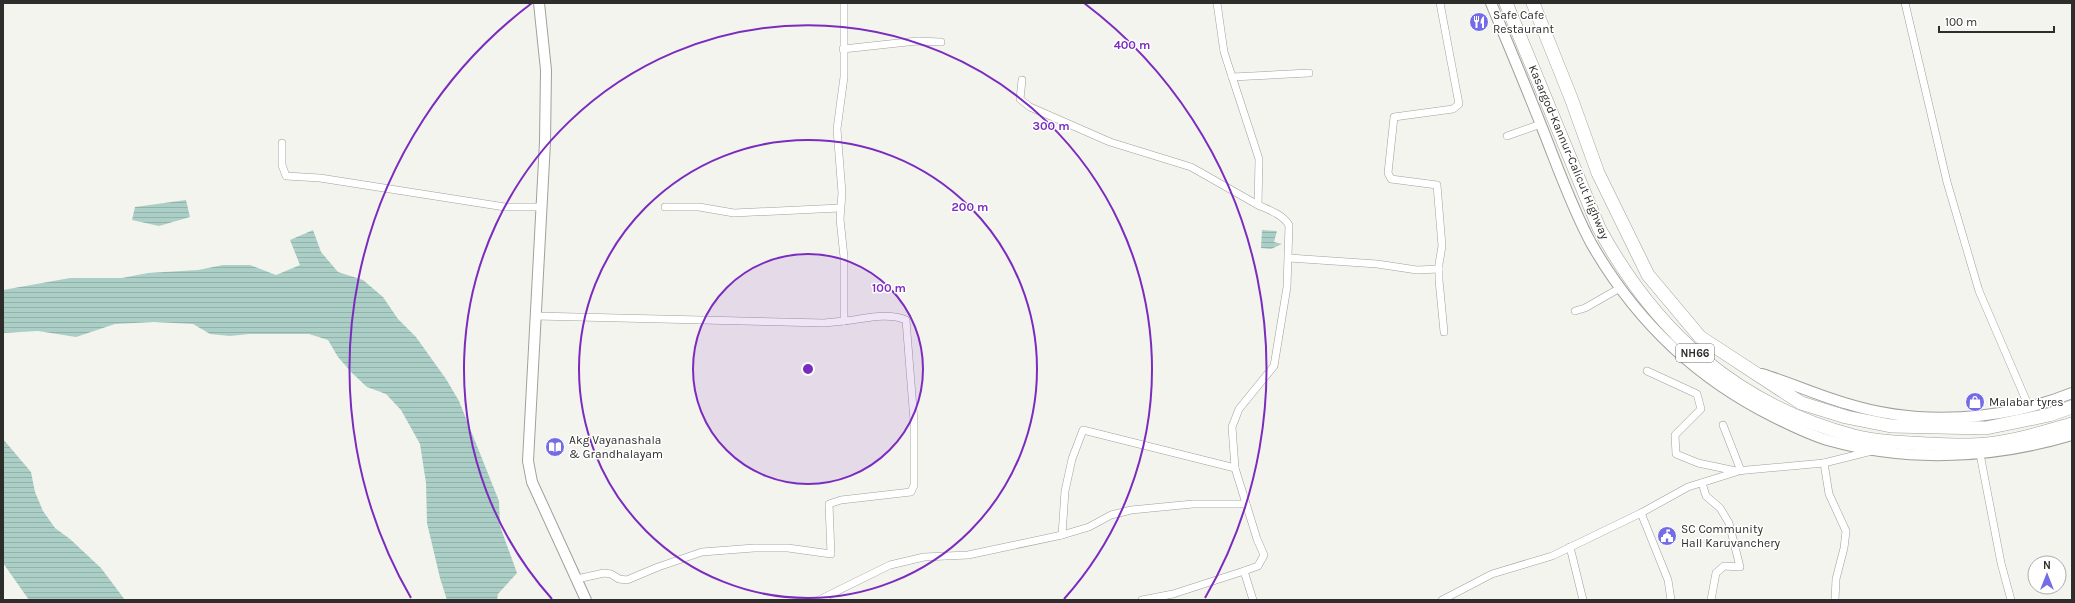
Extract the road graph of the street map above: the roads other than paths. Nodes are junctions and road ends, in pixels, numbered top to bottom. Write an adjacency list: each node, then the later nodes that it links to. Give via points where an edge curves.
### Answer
1 (539, 3): 18 (street, via 546,70 545,142)
2 (844, 3): 10 (street)
3 (1217, 3): 12 (street, via 1224,52)
4 (1440, 3): 22 (street, via 1459,104 1453,109 1394,118 1388,173 1391,180 1437,185 1442,246)
5 (1491, 3): 14 (street)
6 (1506, 3): 33 (highway, Kasargod-Kannur-Calicut Highway / NH66, via 1599,228 1617,261 1642,296 1674,333 1708,364 1750,393 1803,419 1855,436 1902,443 1986,444 2026,437)
7 (1533, 3): 29 (highway, Kasargod-Kannur-Calicut Highway / NH66, via 1598,173 1648,275 1700,337)
8 (1905, 3): 32 (street, via 1947,182 1979,291)
9 (941, 42): 10 (street, via 917,41)
10 (843, 49): 20 (street, via 844,77 837,129 842,193)
11 (1309, 73): 12 (street)
12 (1232, 76): 17 (street, via 1259,159)
13 (1022, 80): 17 (street, via 1020,99 1030,107 1110,142 1191,167)
14 (1541, 124): 15 (street); 23 (street, via 1575,210)
15 (1507, 136)
16 (282, 143): 18 (street, via 282,165 286,176 320,178 505,207)
17 (1258, 205): 21 (street, via 1273,211 1289,225)
18 (540, 207): 25 (street)
19 (665, 207): 20 (street, via 699,207 734,214)
20 (840, 208): 26 (street, via 844,257)
21 (1289, 258): 22 (street, via 1377,264 1417,270); 39 (street, via 1287,287 1274,366 1239,409 1232,427)
22 (1439, 269): 27 (street)
23 (1620, 288): 24 (street); 36 (street, via 1669,346 1704,376 1744,403 1830,441)
24 (1575, 311)
25 (536, 316): 26 (street, via 816,323); 47 (street, via 529,474)
26 (844, 321): 47 (street, via 874,317 900,317 906,320 914,421 914,485 911,492 841,500 829,504 831,554 782,548 702,552 627,580 604,573)
27 (1444, 332)
28 (1648, 371): 40 (street, via 1697,394 1701,409 1675,435 1676,454 1698,463)
29 (1752, 372): 31 (highway, Kasargod-Kannur-Calicut Highway / NH66, via 1801,402 1846,417 1891,426 1986,428 2049,415); 32 (street, via 1793,383 1848,404 1893,415 1932,418 1984,415)
30 (2072, 393): 32 (street)
31 (2072, 406)
32 (2029, 407)
33 (2072, 424)
34 (1723, 426): 40 (street)
35 (2072, 436): 37 (street, via 2044,444)
36 (1876, 450): 37 (street, via 1913,454); 38 (street)
37 (1980, 454): 57 (street, via 2001,563)
38 (1824, 463): 40 (street); 48 (street, via 1829,494 1846,532)
39 (1235, 468): 42 (street); 44 (street, via 1083,430 1072,459 1065,491)
40 (1738, 471): 41 (street)
41 (1702, 483): 43 (street, via 1688,487); 56 (street, via 1706,496 1720,508 1729,523 1740,567 1724,566 1716,573)
42 (1246, 504): 44 (street, via 1193,504 1131,510 1111,514 1089,527); 46 (street, via 1264,555 1258,566)
43 (1641, 513): 45 (street); 55 (street, via 1668,580)
44 (1062, 535): 50 (street, via 968,555 924,558 890,565)
45 (1570, 547): 53 (street, via 1519,567 1492,574); 54 (street)
46 (1244, 570): 51 (street, via 1173,594); 52 (street)
47 (577, 579): 49 (street)
48 (1833, 599)
49 (586, 600)
50 (819, 600)
51 (1142, 600)
52 (1253, 600)
53 (1442, 600)
54 (1583, 600)
55 (1671, 600)
56 (1711, 600)
57 (2011, 600)

